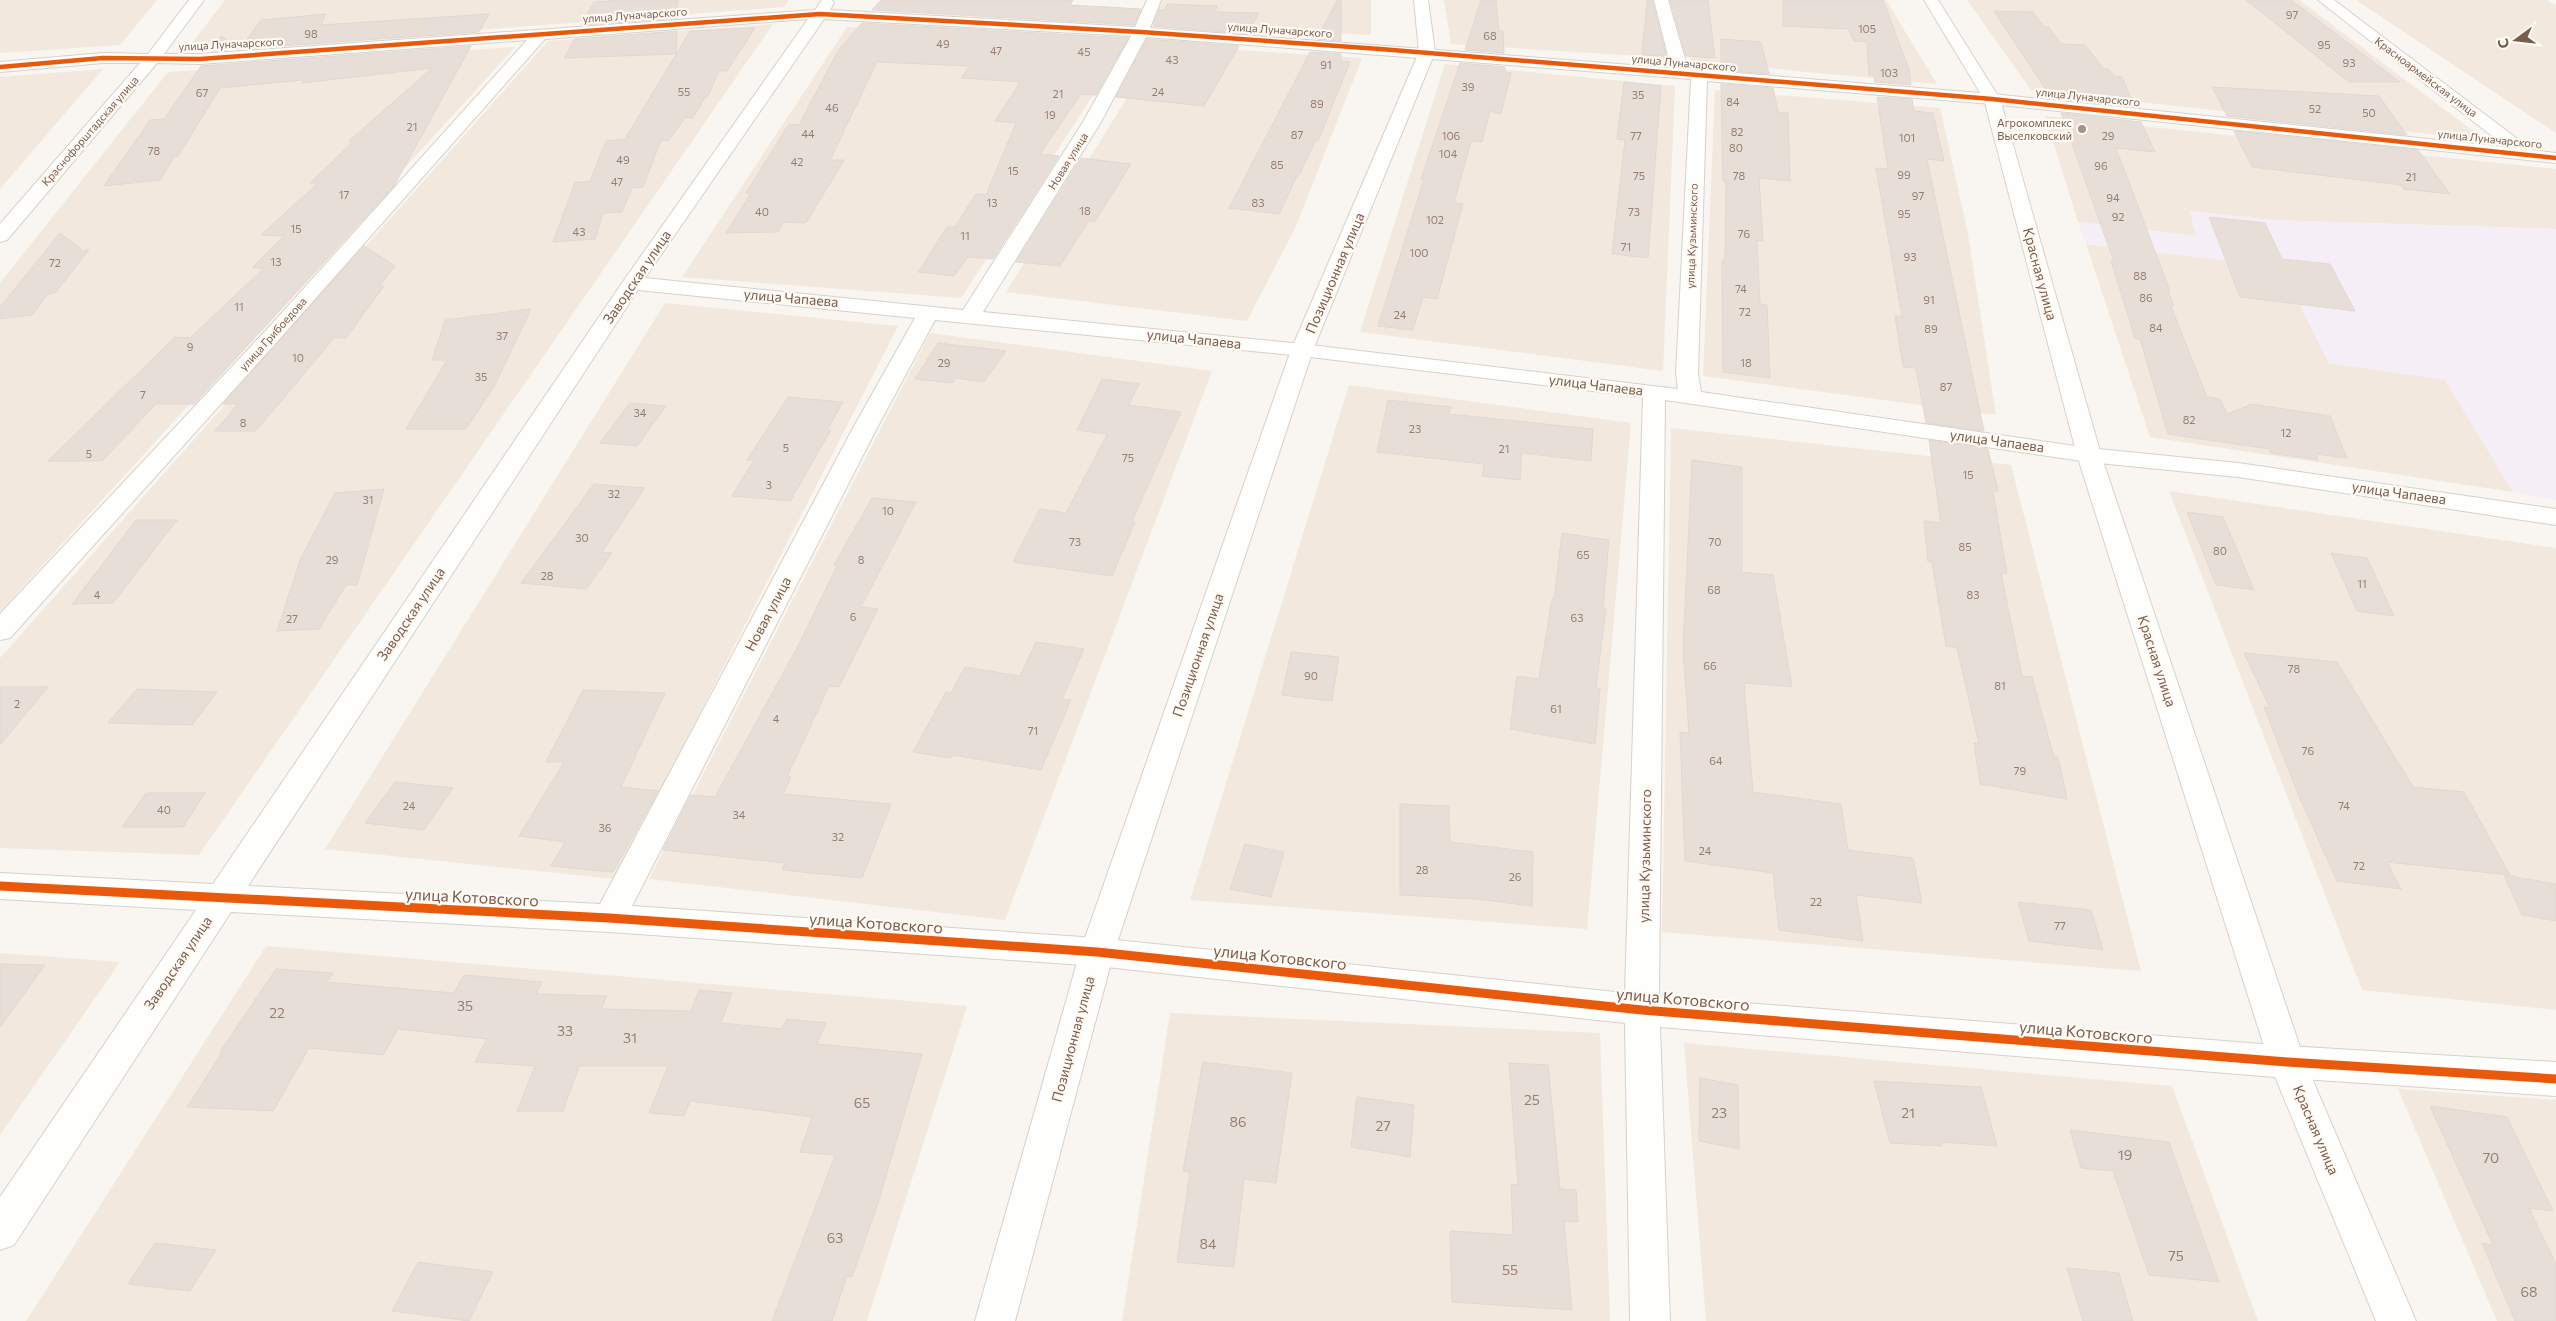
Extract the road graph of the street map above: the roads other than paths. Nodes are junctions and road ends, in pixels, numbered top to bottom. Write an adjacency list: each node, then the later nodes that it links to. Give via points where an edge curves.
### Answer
1 (197, 0): 11 (street, Краснофорштадская улица)
2 (1154, 0): 8 (street, Новая улица)
3 (1421, 0): 10 (street, Позиционная улица)
4 (1661, 0): 13 (street, улица Кузьминского)
5 (1931, 0): 14 (street, Красная улица)
6 (2325, 0): 15 (street, Красноармейская улица)
7 (824, 7): 8 (street, улица Луначарского); 9 (street, улица Луначарского); 18 (street, Заводская улица)
8 (1141, 32): 10 (street, улица Луначарского); 20 (street, Новая улица, via 1076,150)
9 (542, 33): 11 (street, улица Луначарского, via 200,59); 26 (street, улица Грибоедова)
10 (1427, 52): 13 (street, улица Луначарского); 21 (street, Позиционная улица)
11 (153, 58): 12 (street, улица Луначарского, via 102,58); 17 (street, Краснофорштадская улица)
12 (0, 68)
13 (1690, 74): 14 (street, улица Луначарского); 23 (street, улица Кузьминского, via 1687,373)
14 (1992, 99): 15 (street, улица Луначарского); 24 (street, Красная улица)
15 (2527, 154): 16 (street, улица Луначарского)
16 (2556, 158)
17 (0, 236)
18 (632, 283): 19 (street, улица Чапаева); 28 (street, Заводская улица)
19 (929, 311): 20 (street, улица Чапаева); 29 (street, Новая улица)
20 (970, 316): 21 (street, улица Чапаева)
21 (1302, 350): 22 (street, улица Чапаева); 30 (street, Позиционная улица)
22 (1654, 392): 23 (street, улица Чапаева); 31 (street, улица Кузьминского)
23 (1690, 397): 24 (street, улица Чапаева)
24 (2090, 455): 25 (street, улица Чапаева, via 2238,470); 32 (street, Красная улица)
25 (2556, 516)
26 (0, 631)
27 (0, 886): 28 (street, улица Котовского)
28 (222, 898): 29 (street, улица Котовского); 34 (street, Заводская улица)
29 (609, 918): 30 (street, улица Котовского)
30 (1097, 952): 31 (street, улица Котовского); 35 (street, Позиционная улица)
31 (1642, 1010): 32 (street, улица Котовского); 36 (street, улица Кузьминского)
32 (2287, 1062): 33 (street, улица Котовского); 37 (street, Красная улица)
33 (2556, 1079)
34 (0, 1231)
35 (995, 1321)
36 (1650, 1321)
37 (2396, 1321)

